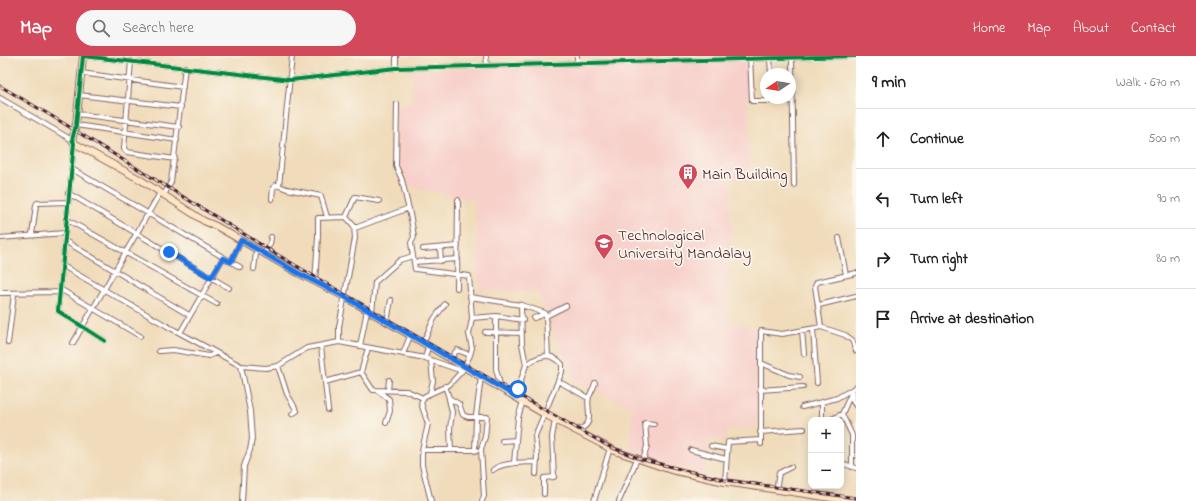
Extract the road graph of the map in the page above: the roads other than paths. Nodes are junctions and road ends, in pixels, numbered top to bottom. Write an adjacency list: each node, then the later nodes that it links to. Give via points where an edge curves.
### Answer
1 (83, 56): 12 (street); 20 (street)
2 (292, 56): 21 (street)
3 (396, 56): 17 (street)
4 (486, 56): 15 (street)
5 (577, 56): 14 (street)
6 (664, 56): 13 (street)
7 (831, 56): 8 (street); 10 (street)
8 (856, 56)
9 (750, 58): 11 (street); 13 (street); 26 (street, via 752,101)
10 (792, 58): 11 (street); 19 (street)
11 (770, 59): 18 (street)
12 (131, 61): 16 (street); 22 (street)
13 (664, 62): 14 (street)
14 (577, 63): 15 (street)
15 (486, 66): 17 (street)
16 (185, 67): 21 (street); 23 (street)
17 (396, 68): 21 (street)
18 (771, 68)
19 (792, 68)
20 (81, 73): 22 (street); 24 (street)
21 (290, 80): 41 (street)
22 (130, 81): 23 (street); 27 (street)
23 (183, 87): 30 (street)
24 (79, 95): 27 (street); 31 (street)
25 (0, 98): 37 (street)
26 (760, 100)
27 (128, 101): 30 (street); 32 (street)
28 (397, 104): 48 (street, via 396,166)
29 (792, 104): 40 (street)
30 (181, 107): 34 (street)
31 (77, 114): 32 (street); 33 (street)
32 (126, 120): 34 (street); 35 (street)
33 (76, 125): 35 (street); 37 (street)
34 (178, 127): 36 (street)
35 (125, 132): 36 (street); 38 (street, via 124,146 128,152)
36 (177, 140): 38 (street)
37 (73, 141): 39 (street); 43 (street)
38 (175, 159): 43 (street, via 171,182 165,193)
39 (72, 169): 42 (street); 49 (street)
40 (794, 185)
41 (279, 186): 44 (street, via 273,188); 50 (street, via 322,196)
42 (68, 193): 47 (street); 55 (street)
43 (160, 193): 49 (street); 60 (street, via 204,221)
44 (272, 199)
45 (458, 200): 62 (street)
46 (380, 201): 51 (street, via 355,197)
47 (67, 202): 52 (street); 56 (street, via 36,205)
48 (409, 208): 53 (street); 67 (street, via 414,237 411,244)
49 (148, 215): 55 (street); 68 (street)
50 (327, 217): 51 (street); 81 (street, via 318,218)
51 (346, 217): 53 (street)
52 (66, 219): 54 (street); 65 (street)
53 (355, 228): 90 (street)
54 (65, 233): 56 (street); 61 (street)
55 (137, 234): 65 (street); 80 (street)
56 (32, 235): 58 (street)
57 (271, 237): 66 (street, via 270,244)
58 (0, 238)
59 (839, 238): 79 (street)
60 (241, 240): 66 (street); 71 (street)
61 (65, 241): 73 (street); 76 (street)
62 (458, 246): 63 (street); 69 (street)
63 (440, 248): 64 (street); 70 (street)
64 (423, 249)
65 (126, 252): 76 (street); 88 (street)
66 (261, 252): 75 (street, via 256,253); 81 (street)
67 (413, 256): 72 (street); 99 (street, via 400,260 375,282)
68 (223, 258): 71 (street); 80 (street)
69 (458, 259): 70 (street); 78 (street)
70 (441, 261): 72 (street)
71 (231, 262): 74 (street)
72 (414, 262): 78 (street, via 415,270)
73 (63, 266): 84 (street); 85 (street)
74 (240, 267)
75 (254, 269)
76 (116, 271): 85 (street); 100 (street)
77 (856, 273): 79 (street)
78 (458, 274): 83 (street); 91 (street, via 468,275)
79 (846, 275): 96 (street, via 817,282 815,286)
80 (211, 278): 82 (street); 88 (street)
81 (315, 282): 90 (street)
82 (229, 288)
83 (457, 288)
84 (59, 290): 87 (street); 98 (street); 107 (street, via 58,311)
85 (104, 290): 98 (street); 113 (street)
86 (0, 294): 87 (street)
87 (14, 294): 119 (street)
88 (201, 296): 93 (street); 100 (street)
89 (856, 296): 96 (street)
90 (345, 297): 99 (street); 118 (street)
91 (470, 297): 95 (street); 103 (street)
92 (391, 300): 106 (street)
93 (217, 304)
94 (445, 304): 121 (street, via 434,319)
95 (521, 305): 101 (street); 105 (street)
96 (819, 305): 108 (street)
97 (566, 306): 101 (street)
98 (94, 309): 107 (street); 115 (street)
99 (369, 311): 106 (street); 123 (street)
100 (189, 315): 113 (street)
101 (546, 315): 104 (street); 131 (street)
102 (496, 316): 103 (street); 105 (street); 112 (street)
103 (472, 318): 130 (street, via 468,334 472,348)
104 (534, 318)
105 (523, 320): 114 (street)
106 (386, 323): 116 (street)
107 (84, 326): 117 (street); 120 (street)
108 (822, 328): 109 (street); 126 (street, via 845,335 852,340)
109 (813, 329): 110 (street); 147 (street)
110 (802, 331): 129 (street); 135 (street, via 782,334 761,331)
111 (485, 332): 112 (street)
112 (496, 332): 114 (street); 150 (street, via 496,370)
113 (180, 333): 127 (street)
114 (522, 333): 136 (street)
115 (140, 336)
116 (410, 336): 121 (street); 128 (street)
117 (105, 341)
118 (338, 342): 122 (street); 123 (street)
119 (8, 343)
120 (73, 343)
121 (426, 345): 132 (street); 133 (street)
122 (321, 346): 138 (street, via 306,348); 145 (street)
123 (360, 346): 124 (street)
124 (368, 348): 128 (street); 140 (street)
125 (159, 351): 127 (street, via 173,350 210,356)
126 (856, 351)
127 (216, 353): 137 (street)
128 (403, 354): 132 (street)
129 (804, 354)
130 (470, 355): 133 (street, via 457,350); 139 (street)
131 (548, 356): 136 (street, via 538,357); 144 (street, via 562,364)
132 (425, 358): 134 (street)
133 (450, 359): 139 (street)
134 (431, 361): 139 (street); 155 (street, via 433,381)
135 (761, 363): 142 (street, via 790,376); 153 (street)
136 (526, 365): 156 (street)
137 (242, 366): 138 (street); 200 (street, via 252,439 244,466)
138 (278, 366): 165 (street, via 287,394 298,411)
139 (463, 369): 141 (street); 148 (street, via 449,385)
140 (361, 372): 145 (street); 154 (street, via 373,390)
141 (481, 377): 150 (street); 168 (street)
142 (800, 377)
143 (389, 380): 152 (street)
144 (558, 381): 159 (street); 166 (street)
145 (325, 382): 164 (street)
146 (596, 383): 159 (street)
147 (816, 383)
148 (445, 386): 155 (street); 158 (street)
149 (803, 387): 153 (street)
150 (500, 388): 156 (street)
151 (855, 388): 161 (street, via 837,398); 162 (street, via 852,398); 167 (street)
152 (388, 390): 154 (street); 157 (street, via 407,391)
153 (760, 390): 176 (street)
154 (377, 391): 172 (street, via 389,399 390,411)
155 (430, 394): 157 (street)
156 (517, 397): 160 (street)
157 (423, 398): 184 (street, via 422,410 428,424)
158 (449, 398): 168 (street, via 459,404 463,415); 185 (street, via 452,412)
159 (588, 398): 175 (street, via 590,419)
160 (523, 401): 166 (street); 178 (street)
161 (822, 402): 163 (street); 169 (street)
162 (856, 406)
163 (802, 407)
164 (328, 410)
165 (292, 414)
166 (544, 414): 171 (street); 190 (street, via 535,436)
167 (842, 414): 170 (street); 177 (street)
168 (476, 416): 182 (street, via 488,417); 187 (street)
169 (822, 417)
170 (836, 417)
171 (555, 420): 175 (street); 199 (street, via 552,437 554,477 544,478)
172 (386, 423)
173 (654, 424): 189 (street, via 645,425 647,446)
174 (804, 429): 176 (street)
175 (575, 430): 181 (street)
176 (760, 432): 183 (street, via 761,442 729,442)
177 (854, 435): 194 (street)
178 (516, 440): 179 (street); 191 (street)
179 (502, 441)
180 (711, 446): 183 (street)
181 (610, 448): 189 (street); 203 (street)
182 (481, 449): 187 (street); 202 (street, via 484,496)
183 (727, 449): 188 (street)
184 (422, 450): 185 (street); 201 (street, via 422,465)
185 (451, 450): 187 (street)
186 (692, 450): 188 (street)
187 (474, 451)
188 (726, 459): 197 (street)
189 (640, 460): 197 (street); 204 (street)
190 (537, 462): 191 (street); 196 (street)
191 (514, 463): 195 (street)
192 (844, 464): 194 (street)
193 (791, 467): 198 (street, via 779,473)
194 (854, 467)
195 (493, 470)
196 (536, 474)
197 (725, 482): 198 (street)
198 (776, 490): 205 (street)
199 (544, 494)
200 (242, 501)
201 (431, 501)
202 (482, 501)
203 (594, 501)
204 (619, 501)
205 (851, 501)

